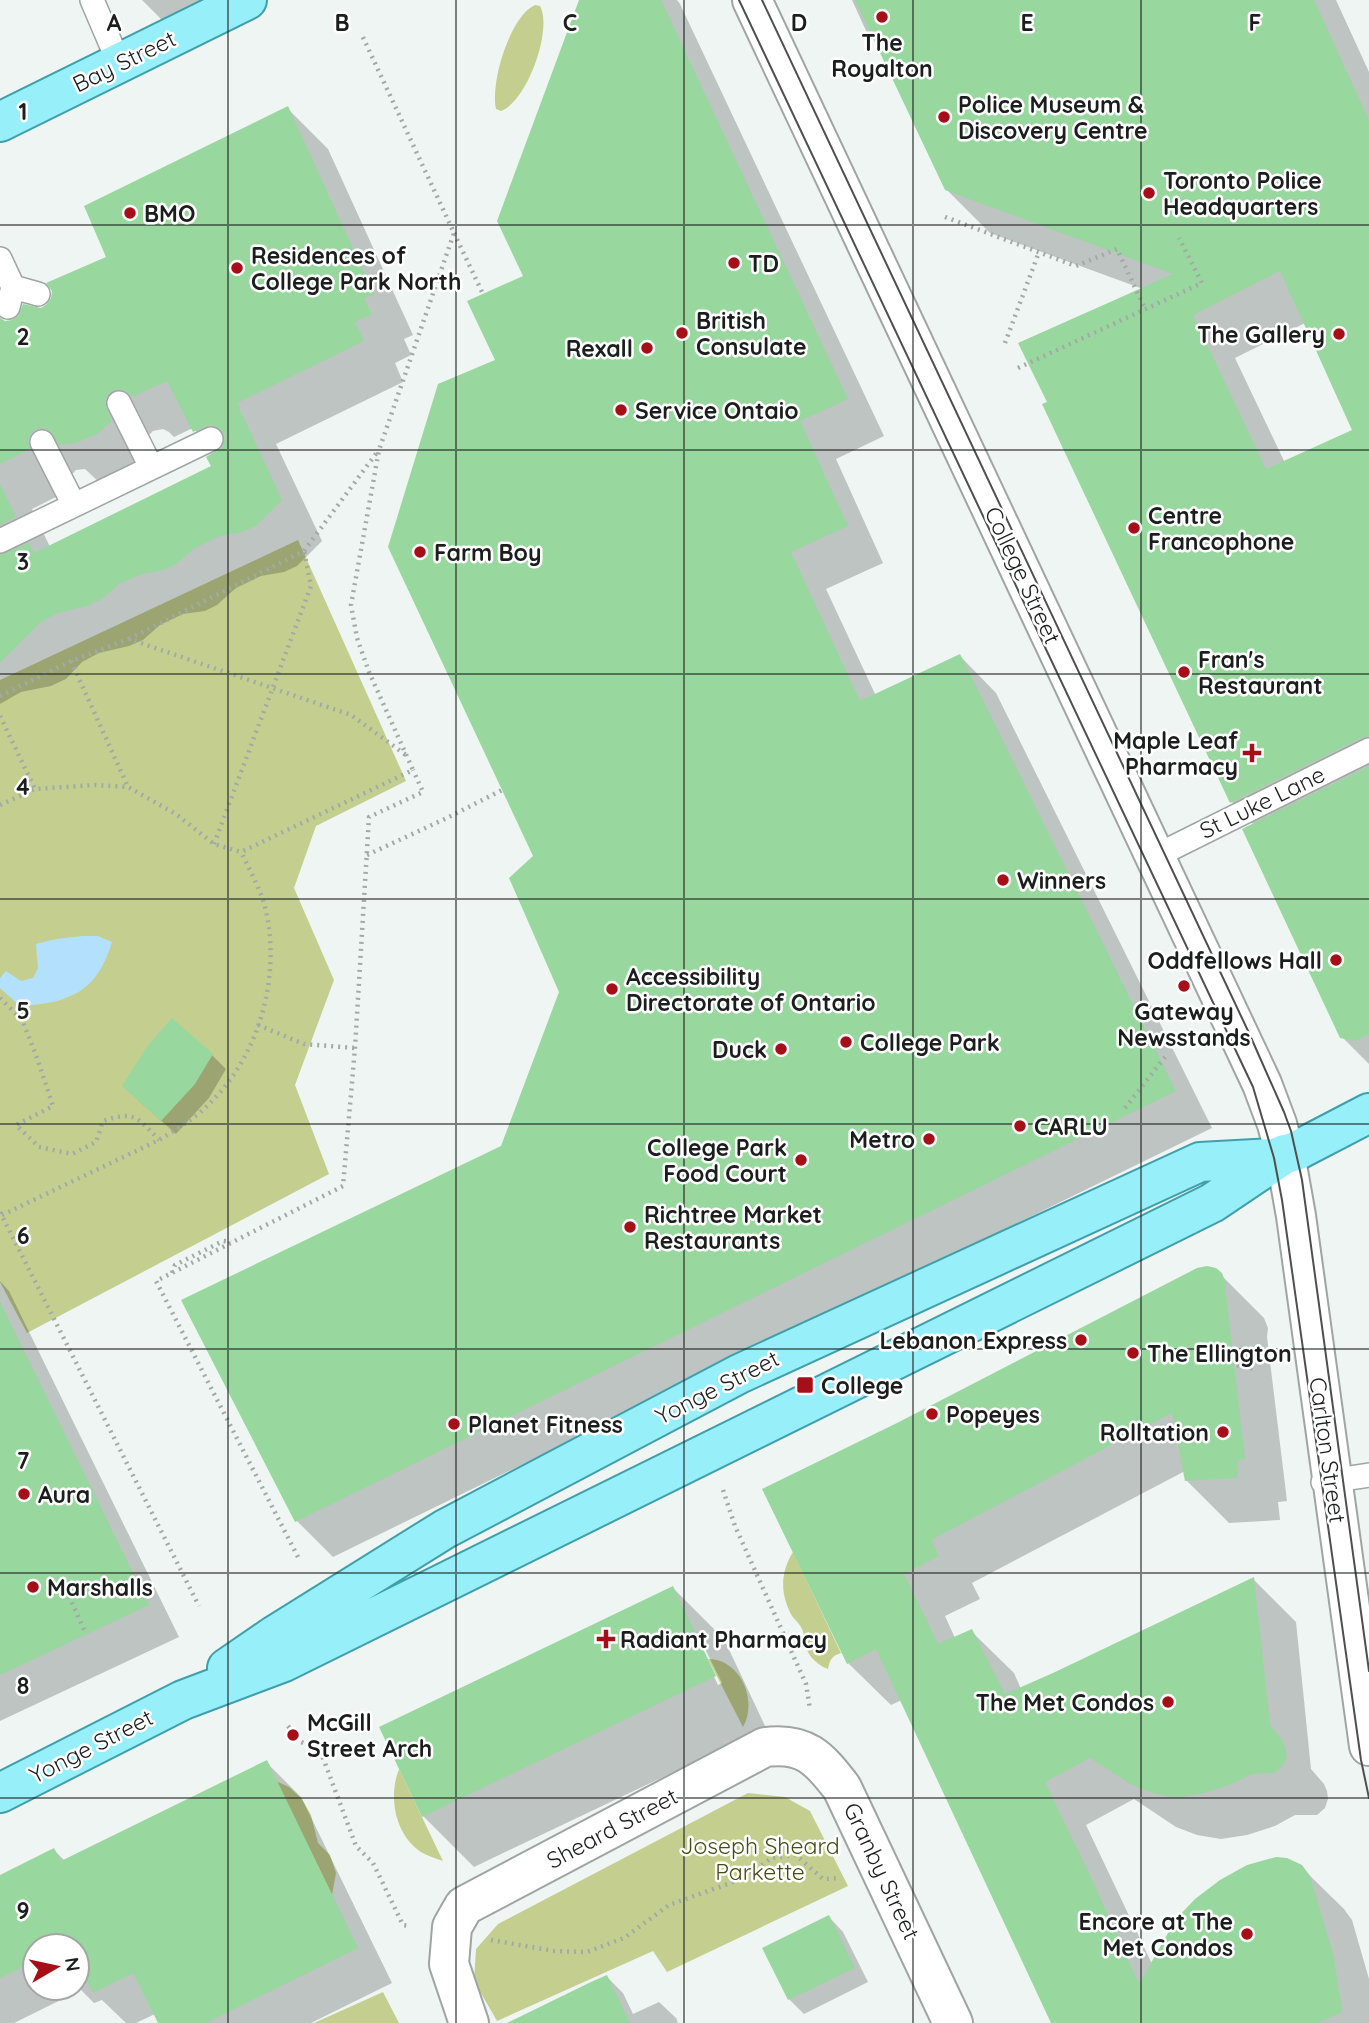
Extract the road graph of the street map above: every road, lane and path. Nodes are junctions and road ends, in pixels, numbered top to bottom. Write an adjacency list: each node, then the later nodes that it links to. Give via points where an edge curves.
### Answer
1 (92, 0): 5 (lane)
2 (247, 0): 5 (main road, Bay Street)
3 (752, 0): 40 (main road, College Street)
4 (361, 33): 8 (path)
5 (119, 63): 6 (main road, Bay Street)
6 (0, 122)
7 (945, 217): 10 (path)
8 (454, 233): 13 (path); 20 (path)
9 (1179, 238): 14 (path, via 1202,283)
10 (1039, 252): 14 (path, via 1076,266 1117,249); 15 (path)
11 (0, 259): 12 (lane, via 10,297)
12 (38, 294)
13 (483, 294)
14 (1145, 309): 16 (path)
15 (1005, 343)
16 (1018, 369)
17 (119, 403): 21 (lane)
18 (211, 439): 21 (lane)
19 (43, 442): 22 (lane)
20 (379, 450): 24 (path); 31 (path, via 351,605 369,672)
21 (151, 467): 22 (lane)
22 (74, 505): 23 (lane)
23 (0, 541)
24 (304, 551): 25 (path); 27 (path, via 311,586)
25 (129, 639): 26 (path); 27 (path)
26 (71, 661): 28 (path); 33 (path)
27 (273, 688): 31 (path, via 351,715); 37 (path)
28 (0, 696)
29 (0, 716): 34 (path)
30 (1369, 750): 40 (lane, St Luke Lane)
31 (407, 755): 32 (path)
32 (413, 770): 38 (path); 39 (path, via 423,792 369,817)
33 (128, 787): 34 (path); 37 (path, via 176,814)
34 (35, 789): 36 (path)
35 (502, 790): 39 (path)
36 (0, 805)
37 (214, 844): 38 (path)
38 (241, 852): 42 (path, via 260,889 271,947 271,974)
39 (367, 855): 43 (path)
40 (1156, 856): 48 (main road, College Street, via 1262,1084)
41 (0, 998): 47 (path, via 22,1020 53,1106 16,1125 39,1147 72,1154 96,1142 103,1121 119,1115 139,1118)
42 (258, 1025): 43 (path, via 304,1044); 47 (path, via 245,1058 227,1085 206,1107)
43 (355, 1048): 54 (path, via 343,1186 156,1281)
44 (1165, 1057): 45 (path)
45 (1125, 1108)
46 (1369, 1113): 48 (main road, Yonge Street)
47 (159, 1140): 49 (path)
48 (1285, 1154): 52 (main road, Yonge Street, via 1212,1203); 53 (main road, Carlton Street); 58 (main road, Yonge Street, via 1200,1161 739,1374 445,1529 275,1635)
49 (1, 1214): 56 (path)
50 (1237, 1365): 51 (path)
51 (1255, 1369)
52 (703, 1454): 58 (main road, Yonge Street, via 284,1662); 59 (path, via 727,1499 806,1684)
53 (1341, 1480): 62 (main road, Carlton Street)
54 (298, 1557)
55 (69, 1596): 57 (path)
56 (199, 1606)
57 (86, 1634)
58 (183, 1700): 63 (main road, Yonge Street)
59 (811, 1711)
60 (288, 1726): 65 (path, via 301,1742 320,1750 356,1846 373,1863 403,1924)
61 (784, 1745): 65 (main road, Sheard Street, via 765,1747 464,1906); 67 (main road, Granby Street, via 803,1750 826,1766 842,1788)
62 (1369, 1746)
63 (0, 1793)
64 (842, 1878): 65 (path, via 823,1879 796,1855 771,1858 747,1877 669,1905 624,1938 587,1952 554,1951)
65 (451, 1931): 66 (main road, via 449,1964)
66 (469, 2023)
67 (953, 2023)

